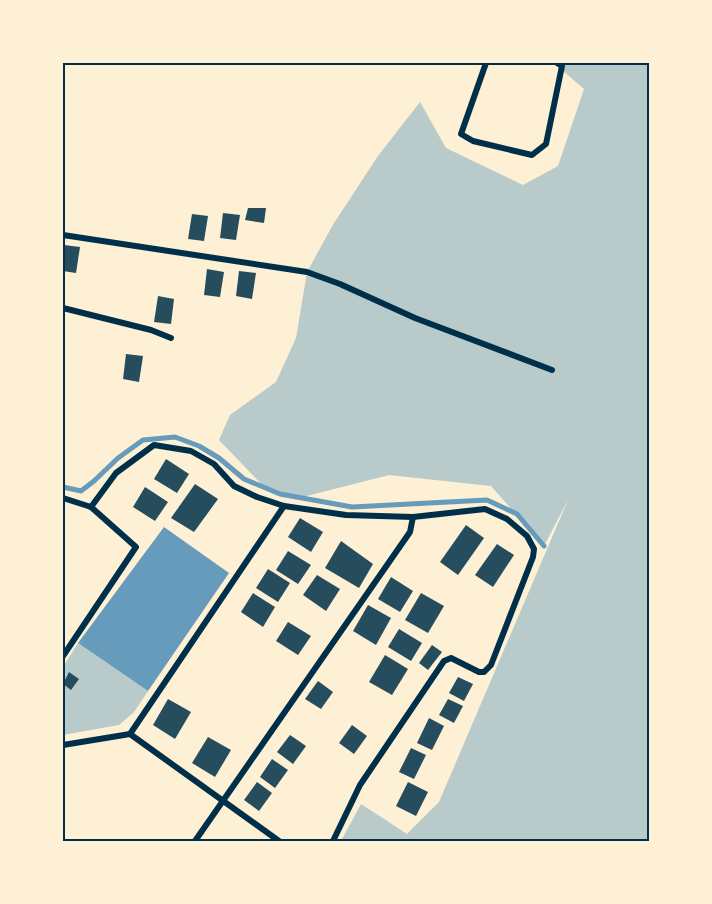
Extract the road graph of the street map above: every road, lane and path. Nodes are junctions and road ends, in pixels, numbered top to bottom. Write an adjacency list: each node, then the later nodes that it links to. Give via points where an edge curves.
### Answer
1 (486, 63): 2 (street, via 461,134 473,141 532,155 546,144 562,66)
2 (557, 63)
3 (63, 235): 6 (street, via 307,272)
4 (63, 308): 5 (street)
5 (171, 338)
6 (552, 370)
7 (63, 498): 9 (street)
8 (284, 506): 9 (street, via 234,486 214,464 191,451 154,446 116,473); 10 (street, via 346,515); 12 (street)
9 (91, 507): 11 (street, via 136,548)
10 (413, 517): 14 (street, via 410,532); 17 (street, via 485,509 507,519 527,536 534,549 533,557 491,664 479,672 451,658 444,661 360,785)
11 (63, 656)
12 (130, 734): 13 (street); 14 (street)
13 (63, 745)
14 (223, 802): 15 (street); 16 (street)
15 (195, 841)
16 (279, 841)
17 (333, 841)

